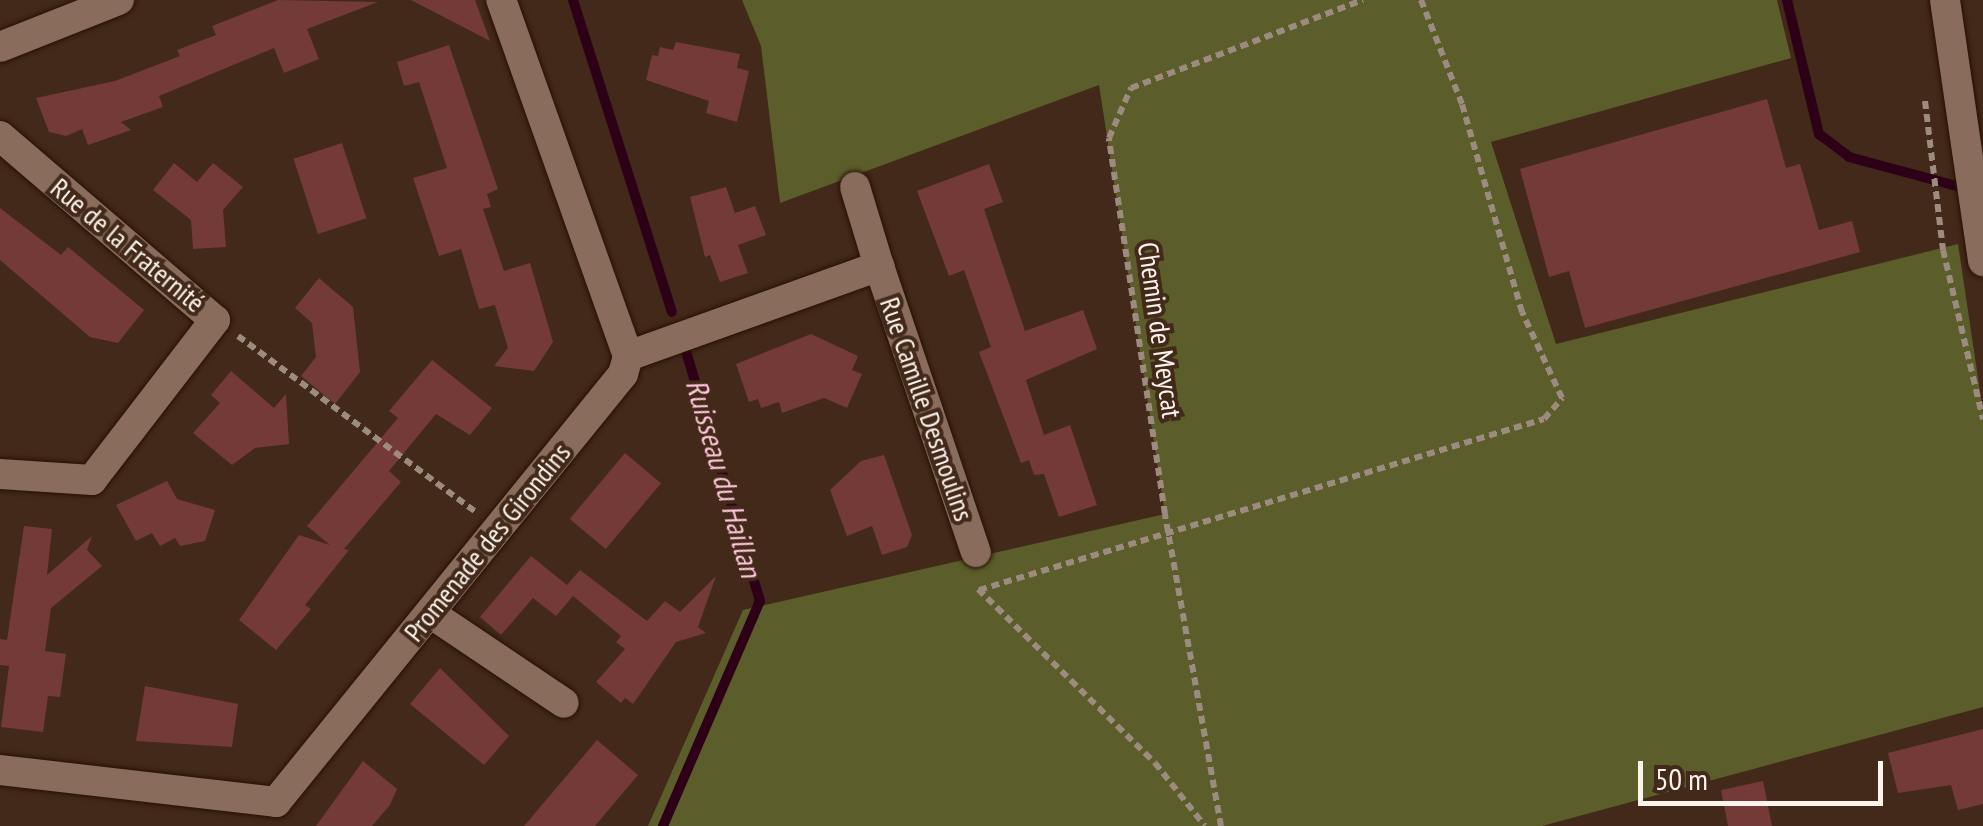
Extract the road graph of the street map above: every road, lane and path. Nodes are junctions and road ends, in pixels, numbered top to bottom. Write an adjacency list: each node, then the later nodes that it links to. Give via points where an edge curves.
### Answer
1 (119, 0): 6 (street)
2 (501, 0): 12 (street)
3 (1363, 0): 15 (path, Chemin de Meycat, via 1131,88 1109,138)
4 (1421, 0): 15 (path, via 1462,104 1522,312 1562,398 1544,419)
5 (1945, 0): 9 (street)
6 (0, 47)
7 (0, 136): 11 (street, Rue de la Fraternité)
8 (856, 187): 10 (street, Rue Camille Desmoulins)
9 (1983, 261)
10 (879, 266): 12 (street, Rue Camille Desmoulins); 16 (street, Rue Camille Desmoulins)
11 (215, 320): 13 (street, Rue de la Fraternité, via 92,480); 14 (path)
12 (628, 356): 14 (street, Promenade des Girondins, via 624,374)
13 (0, 474)
14 (498, 529): 18 (street, Promenade des Girondins)
15 (1167, 529): 17 (path); 22 (path, Chemin de Meycat)
16 (976, 552): 17 (path, via 959,559)
17 (979, 590): 21 (path, via 1117,724)
18 (430, 613): 19 (street); 20 (street, Promenade des Girondins, via 276,802)
19 (564, 703)
20 (0, 770)
21 (1205, 826)
22 (1221, 826)

